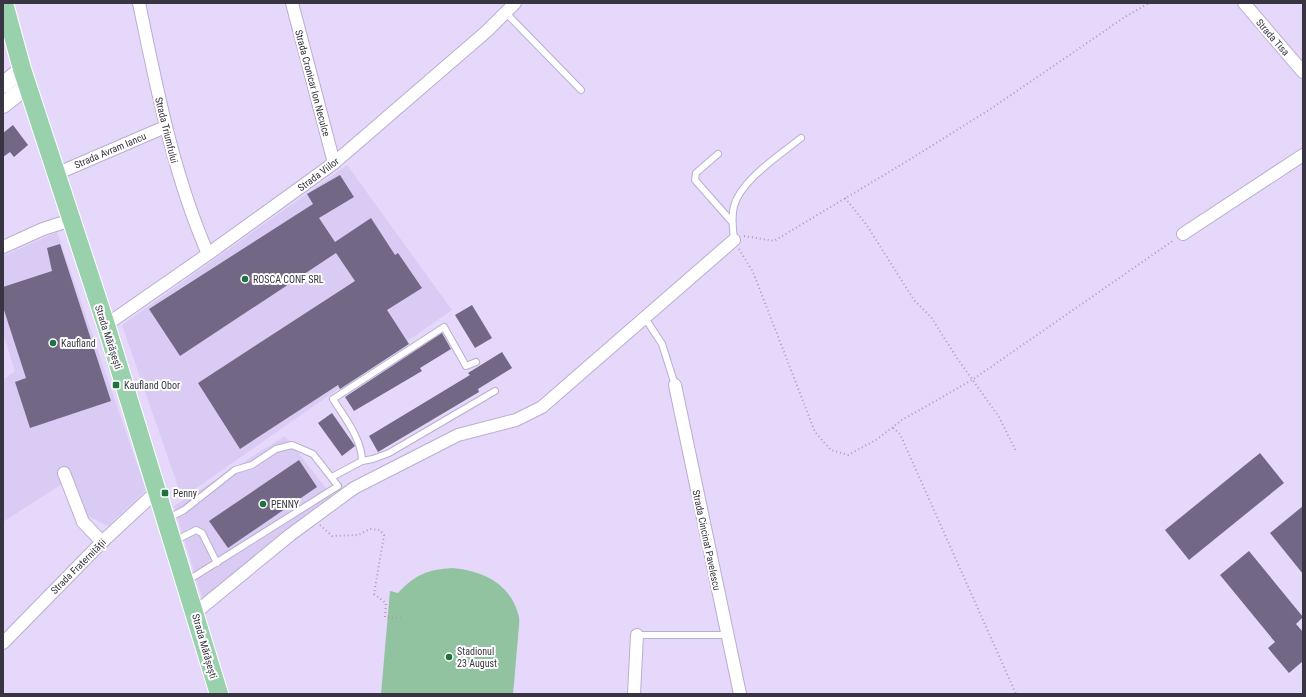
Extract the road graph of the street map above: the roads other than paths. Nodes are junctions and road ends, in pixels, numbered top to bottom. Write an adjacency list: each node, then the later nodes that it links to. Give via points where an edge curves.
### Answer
1 (4, 3): 7 (main road, Strada Mărășești)
2 (139, 3): 13 (street, Strada Triumfului)
3 (292, 3): 17 (street, Strada Cronicar Ion Neculce)
4 (515, 3): 6 (street, Strada Viilor)
5 (1244, 3): 8 (street, Strada Tisa)
6 (505, 12): 11 (lane); 17 (street, Strada Viilor, via 487,31)
7 (22, 69): 9 (main road); 10 (main road, Strada Mărășești)
8 (1303, 72)
9 (3, 85)
10 (28, 86): 12 (main road); 18 (main road, Strada Mărășești)
11 (581, 90)
12 (3, 105)
13 (165, 127): 18 (street, Strada Avram Iancu); 24 (street, Strada Triumfului, via 183,191)
14 (801, 138): 20 (lane, via 750,180 738,195 733,207)
15 (718, 154): 20 (lane, via 696,173 695,180)
16 (1303, 155): 21 (street)
17 (334, 163): 24 (street, Strada Viilor)
18 (56, 174): 19 (main road, Strada Mărășești)
19 (71, 220): 23 (street); 26 (main road, Strada Mărășești)
20 (732, 222): 22 (lane)
21 (1183, 234)
22 (734, 240): 25 (street)
23 (3, 247)
24 (208, 254): 26 (street, Strada Viilor)
25 (644, 318): 28 (lane, via 662,344); 33 (street, via 542,408 516,420 458,435)
26 (106, 325): 34 (main road, Strada Mărășești)
27 (476, 362): 30 (lane, via 466,366 444,328 333,399 358,443)
28 (675, 385): 42 (street, Strada Cincinat Pavelescu)
29 (495, 391): 30 (lane, via 389,453)
30 (362, 461): 32 (lane)
31 (64, 473): 36 (street, via 83,522)
32 (332, 477): 33 (lane); 35 (lane, via 313,454 292,445 276,450 252,465 234,470 184,510)
33 (341, 490): 38 (lane); 40 (street, via 313,519)
34 (156, 492): 35 (main road, Strada Mărășești); 36 (street, Strada Fraternității)
35 (166, 520): 37 (main road, Strada Mărășești)
36 (102, 542): 43 (street, Strada Fraternității)
37 (173, 542): 38 (lane, via 196,530 202,533); 39 (main road, Strada Mărășești)
38 (217, 563): 39 (lane)
39 (185, 582): 40 (main road, Strada Mărășești)
40 (195, 613): 44 (main road, Strada Mărășești)
41 (637, 635): 42 (lane); 45 (street)
42 (726, 635): 46 (street, Strada Cincinat Pavelescu)
43 (3, 643)
44 (219, 694)
45 (634, 694)
46 (740, 694)

